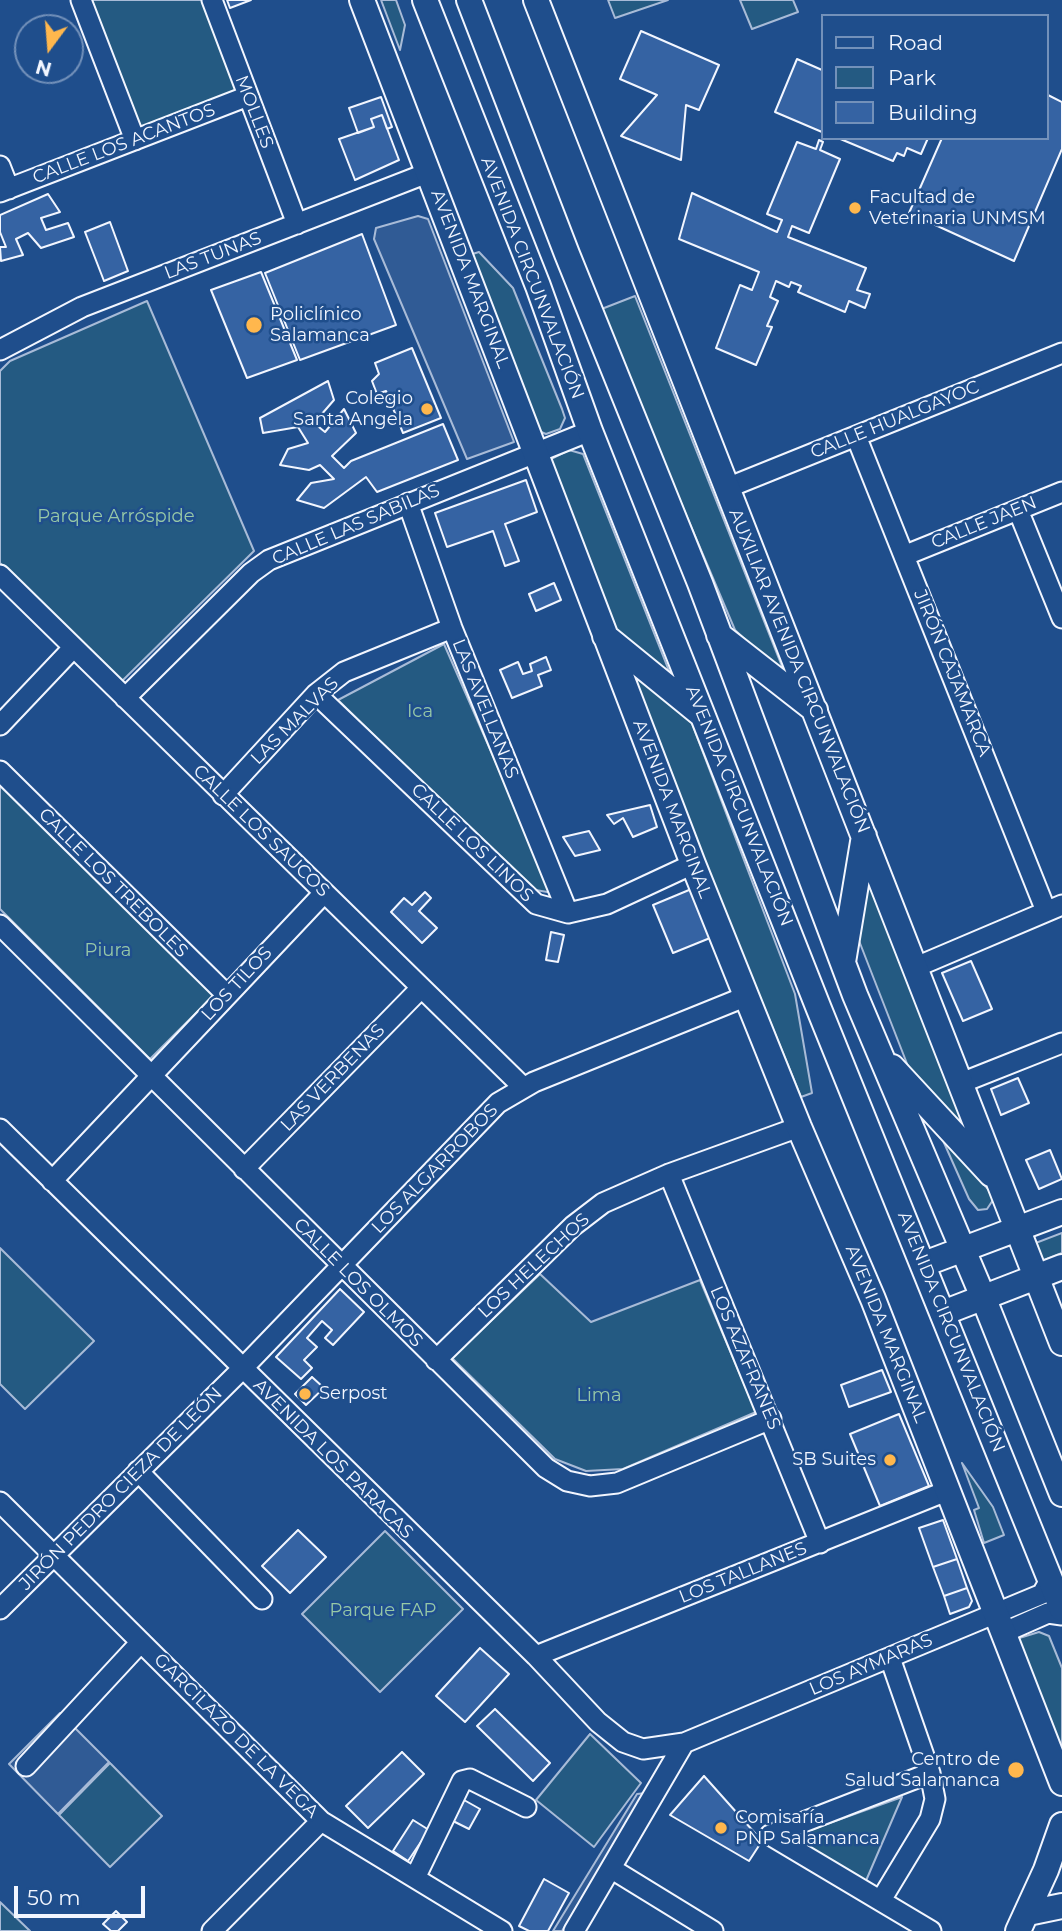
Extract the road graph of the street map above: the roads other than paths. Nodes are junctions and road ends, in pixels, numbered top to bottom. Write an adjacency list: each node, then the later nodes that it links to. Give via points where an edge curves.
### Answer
1 (82, 0): 8 (street)
2 (212, 0): 7 (street, MOLLES)
3 (362, 0): 10 (main road, AVENIDA MARGINAL)
4 (425, 0): 15 (main road, AVENIDA CIRCUNVALACIÓN)
5 (469, 0): 26 (main road)
6 (536, 0): 18 (main road, AUXILIAR AVENIDA CIRCUNVALACIÓN)
7 (248, 96): 8 (street, CALLE LOS ACANTOS); 12 (street, MOLLES)
8 (135, 140): 11 (street, CALLE LOS ACANTOS)
9 (0, 166): 11 (street)
10 (430, 172): 12 (street, LAS TUNAS); 17 (main road, AVENIDA MARGINAL)
11 (4, 191)
12 (297, 224): 13 (street, LAS TUNAS, via 82,307)
13 (0, 350)
14 (1062, 353): 16 (street, CALLE HUALGAYOC)
15 (590, 431): 17 (street, CALLE LAS SABILAS); 32 (main road, AVENIDA CIRCUNVALACIÓN)
16 (856, 436): 18 (street, CALLE HUALGAYOC); 22 (street, JIRÓN CAJAMARCA)
17 (536, 453): 20 (street, CALLE LAS SABILAS); 27 (main road, AVENIDA MARGINAL)
18 (727, 488): 31 (main road, AUXILIAR AVENIDA CIRCUNVALACIÓN)
19 (1062, 492): 21 (street, CALLE JAEN)
20 (408, 503): 25 (street, LAS AVELLANAS); 30 (street, CALLE LAS SABILAS, via 269,560)
21 (1018, 510): 22 (street, CALLE JAEN); 24 (street)
22 (906, 555): 39 (street, JIRÓN CAJAMARCA)
23 (0, 575): 28 (street, CALLE LOS SAUCOS)
24 (1062, 618)
25 (452, 628): 29 (street, LAS MALVAS, via 344,672); 40 (street, LAS AVELLANAS)
26 (719, 635): 31 (main road); 42 (main road)
27 (605, 636): 32 (main road); 37 (main road, AVENIDA MARGINAL)
28 (74, 648): 30 (street, CALLE LOS SAUCOS); 33 (street)
29 (316, 694): 35 (street, LAS MALVAS); 40 (street, CALLE LOS LINOS, via 536,904)
30 (125, 698): 35 (street, CALLE LOS SAUCOS)
31 (815, 711): 36 (main road, AUXILIAR AVENIDA CIRCUNVALACIÓN)
32 (703, 715): 61 (main road, AVENIDA CIRCUNVALACIÓN)
33 (0, 725)
34 (0, 771): 45 (street, CALLE LOS TREBOLES)
35 (223, 794): 38 (street, CALLE LOS SAUCOS)
36 (864, 835): 42 (main road); 43 (main road, AUXILIAR AVENIDA CIRCUNVALACIÓN)
37 (693, 864): 40 (street, via 635,894); 46 (main road, AVENIDA MARGINAL)
38 (324, 893): 44 (street, CALLE LOS SAUCOS); 45 (street, LOS TILOS)
39 (1054, 908): 43 (street)
40 (568, 913)
41 (0, 925): 49 (street, CALLE LOS OLMOS)
42 (843, 963): 48 (main road)
43 (916, 967): 50 (main road, AUXILIAR AVENIDA CIRCUNVALACIÓN)
44 (422, 988): 51 (street, CALLE LOS SAUCOS); 54 (street, LAS VERBENAS)
45 (227, 995): 49 (street, LOS TILOS)
46 (747, 996): 51 (street, LOS ALGARROBOS); 52 (main road, AVENIDA MARGINAL)
47 (1062, 1044): 50 (street)
48 (879, 1053): 57 (main road); 60 (main road)
49 (151, 1076): 54 (street, CALLE LOS OLMOS); 56 (street, LOS TILOS)
50 (961, 1083): 57 (main road, AUXILIAR AVENIDA CIRCUNVALACIÓN)
51 (523, 1087): 62 (street, LOS ALGARROBOS, via 498,1103)
52 (799, 1127): 55 (street, LOS HELECHOS); 72 (main road, AVENIDA MARGINAL)
53 (0, 1129): 56 (street, AVENIDA LOS PARACAS)
54 (244, 1169): 62 (street, CALLE LOS OLMOS)
55 (669, 1174): 68 (street, LOS HELECHOS, via 603,1203 573,1226); 70 (street, LOS AZAFRANES)
56 (52, 1181): 69 (street, AVENIDA LOS PARACAS)
57 (1001, 1184): 59 (main road, AUXILIAR AVENIDA CIRCUNVALACIÓN)
58 (1062, 1212): 59 (main road)
59 (1018, 1228): 60 (main road); 64 (main road, AUXILIAR AVENIDA CIRCUNVALACIÓN)
60 (963, 1249): 61 (main road); 65 (main road)
61 (924, 1264): 66 (main road, AVENIDA CIRCUNVALACIÓN)
62 (341, 1266): 68 (street, CALLE LOS OLMOS); 69 (street, LOS ALGARROBOS)
63 (1062, 1267): 64 (main road)
64 (1037, 1276): 65 (main road); 67 (main road, AUXILIAR AVENIDA CIRCUNVALACIÓN)
65 (983, 1297): 66 (main road); 73 (main road)
66 (943, 1313): 77 (main road, AVENIDA CIRCUNVALACIÓN)
67 (1062, 1343)
68 (436, 1360): 70 (street, CALLE LOS OLMOS, via 546,1468 567,1481 590,1486 617,1483)
69 (242, 1369): 71 (street, JIRÓN PEDRO CIEZA DE LEÓN); 84 (street, AVENIDA LOS PARACAS)
70 (771, 1419): 75 (street, LOS AZAFRANES)
71 (138, 1471): 76 (street, JIRÓN PEDRO CIEZA DE LEÓN); 78 (street)
72 (949, 1490): 75 (street, LOS TALLANES); 82 (main road, AVENIDA MARGINAL)
73 (1062, 1494)
74 (0, 1502): 76 (street, GARCILAZO DE LA VEGA)
75 (820, 1543): 84 (street, LOS TALLANES)
76 (54, 1555): 79 (street, JIRÓN PEDRO CIEZA DE LEÓN); 83 (street, GARCILAZO DE LA VEGA)
77 (1051, 1580): 80 (main road, AVENIDA CIRCUNVALACIÓN); 82 (street, LOS AYMARAS, via 1042,1594)
78 (262, 1599)
79 (0, 1609)
80 (1062, 1609)
81 (1062, 1615): 82 (street, LOS AYMARAS, via 1048,1613)
82 (1001, 1622): 85 (street, LOS AYMARAS); 89 (main road, AVENIDA MARGINAL)
83 (142, 1642): 87 (street); 91 (street, GARCILAZO DE LA VEGA)
84 (536, 1656): 86 (street, AVENIDA LOS PARACAS, via 623,1742 643,1749)
85 (890, 1658): 86 (street, LOS AYMARAS); 88 (street)
86 (684, 1743): 93 (street)
87 (26, 1766)
88 (930, 1773): 95 (street, via 935,1799 930,1819); 95 (street, via 770,1835)
89 (1062, 1783)
90 (526, 1807): 94 (street, via 465,1779)
91 (321, 1821): 94 (street, GARCILAZO DE LA VEGA); 98 (street)
92 (1062, 1825): 97 (main road)
93 (612, 1870): 101 (street); 102 (street)
94 (415, 1878): 100 (street, GARCILAZO DE LA VEGA)
95 (881, 1900): 103 (street)
96 (1062, 1906): 97 (main road)
97 (1023, 1922)
98 (217, 1926): 99 (street)
99 (240, 1931)
100 (502, 1931)
101 (574, 1931)
102 (713, 1931)
103 (931, 1931)

